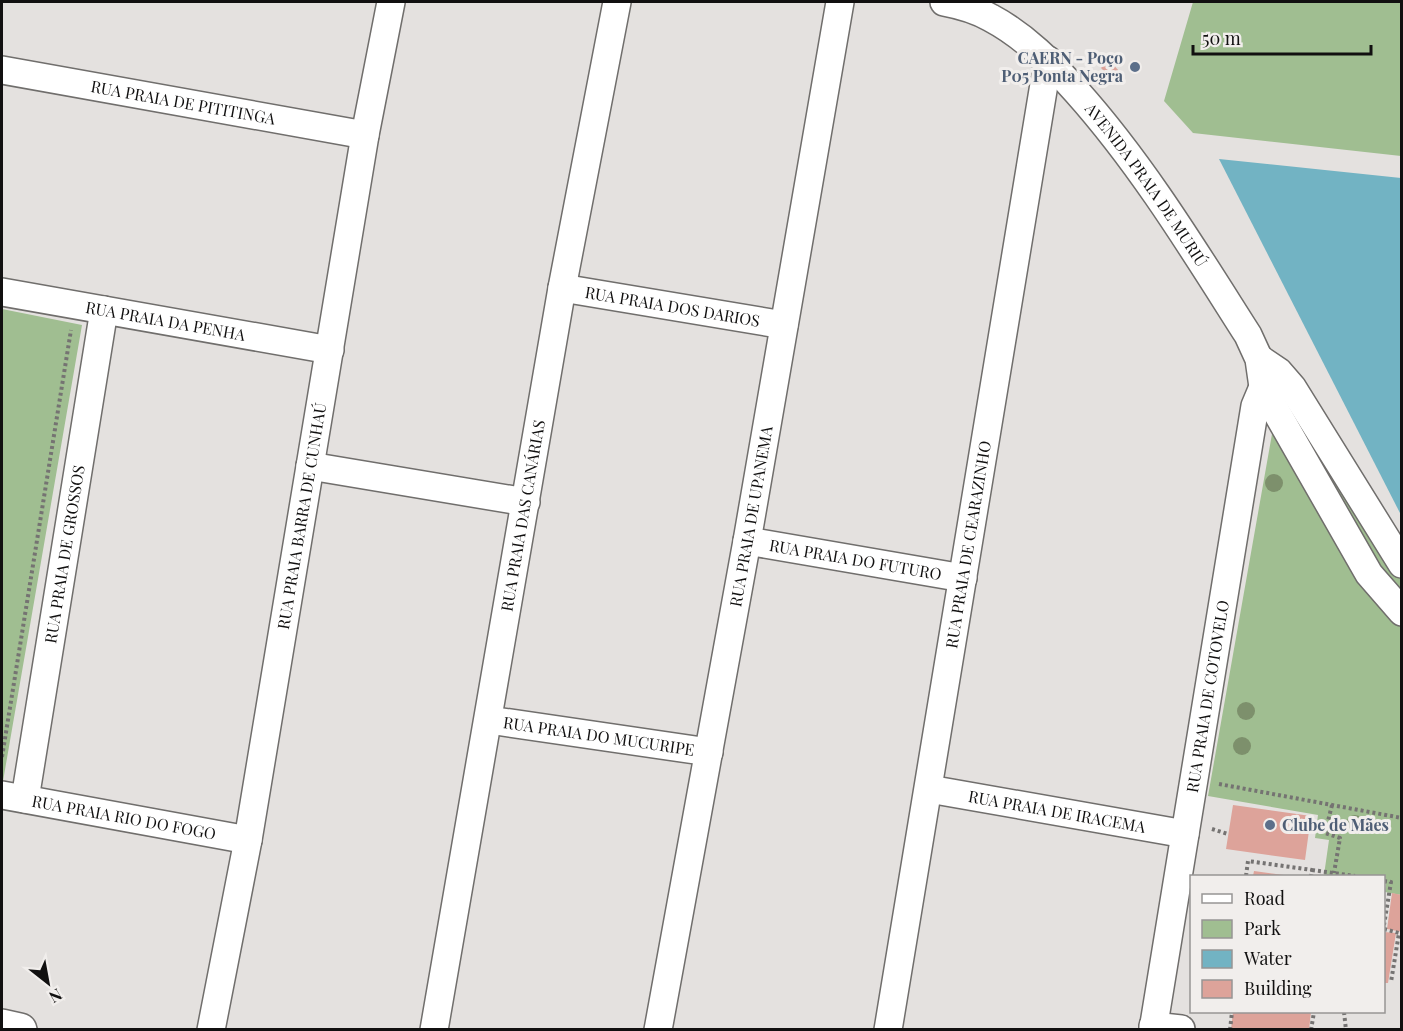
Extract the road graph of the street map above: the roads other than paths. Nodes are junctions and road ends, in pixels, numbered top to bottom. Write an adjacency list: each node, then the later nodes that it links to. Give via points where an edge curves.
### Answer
1 (391, 2): 7 (street, RUA PRAIA BARRA DE CUNHAÚ)
2 (617, 2): 8 (street, RUA PRAIA DAS CANÁRIAS)
3 (840, 2): 11 (street, RUA PRAIA DE UPANEMA)
4 (944, 2): 5 (street, AVENIDA PRAIA DE MURIÚ, via 991,17)
5 (1048, 60): 13 (street, AVENIDA PRAIA DE MURIÚ, via 1138,166 1248,335); 18 (street, RUA PRAIA DE CEARAZINHO)
6 (2, 70): 7 (street, RUA PRAIA DE PITITINGA)
7 (365, 135): 12 (street, RUA PRAIA BARRA DE CUNHAÚ)
8 (562, 288): 11 (street, RUA PRAIA DOS DARIOS); 15 (street, RUA PRAIA DAS CANÁRIAS)
9 (2, 292): 10 (street, RUA PRAIA DA PENHA)
10 (104, 310): 12 (street, RUA PRAIA DA PENHA); 23 (street, RUA PRAIA DE GROSSOS)
11 (784, 325): 16 (street, RUA PRAIA DE UPANEMA)
12 (330, 350): 14 (street, RUA PRAIA BARRA DE CUNHAÚ)
13 (1267, 372): 17 (street, AVENIDA PRAIA DE MURIÚ, via 1292,387); 19 (street, AVENIDA PRAIA DE MURIÚ, via 1369,574); 24 (street, RUA PRAIA DE COTOVELO, via 1255,406)
14 (310, 466): 15 (street); 25 (street, RUA PRAIA BARRA DE CUNHAÚ)
15 (526, 502): 20 (street, RUA PRAIA DAS CANÁRIAS)
16 (747, 541): 18 (street, RUA PRAIA DO FUTURO); 21 (street, RUA PRAIA DE UPANEMA)
17 (1401, 564)
18 (963, 579): 22 (street, RUA PRAIA DE CEARAZINHO)
19 (1401, 612)
20 (489, 720): 21 (street, RUA PRAIA DO MUCURIPE); 30 (street, RUA PRAIA DAS CANÁRIAS)
21 (709, 752): 31 (street, RUA PRAIA DE UPANEMA)
22 (929, 789): 24 (street, RUA PRAIA DE IRACEMA); 32 (street, RUA PRAIA DE CEARAZINHO)
23 (13, 797): 25 (street, RUA PRAIA RIO DO FOGO)
24 (1185, 834): 27 (street, RUA PRAIA DE COTOVELO)
25 (248, 840): 29 (street, RUA PRAIA BARRA DE CUNHAÚ)
26 (2, 1026): 28 (main road)
27 (1153, 1028): 33 (street)
28 (20, 1029)
29 (211, 1029)
30 (434, 1029)
31 (658, 1029)
32 (888, 1029)
33 (1181, 1029)

